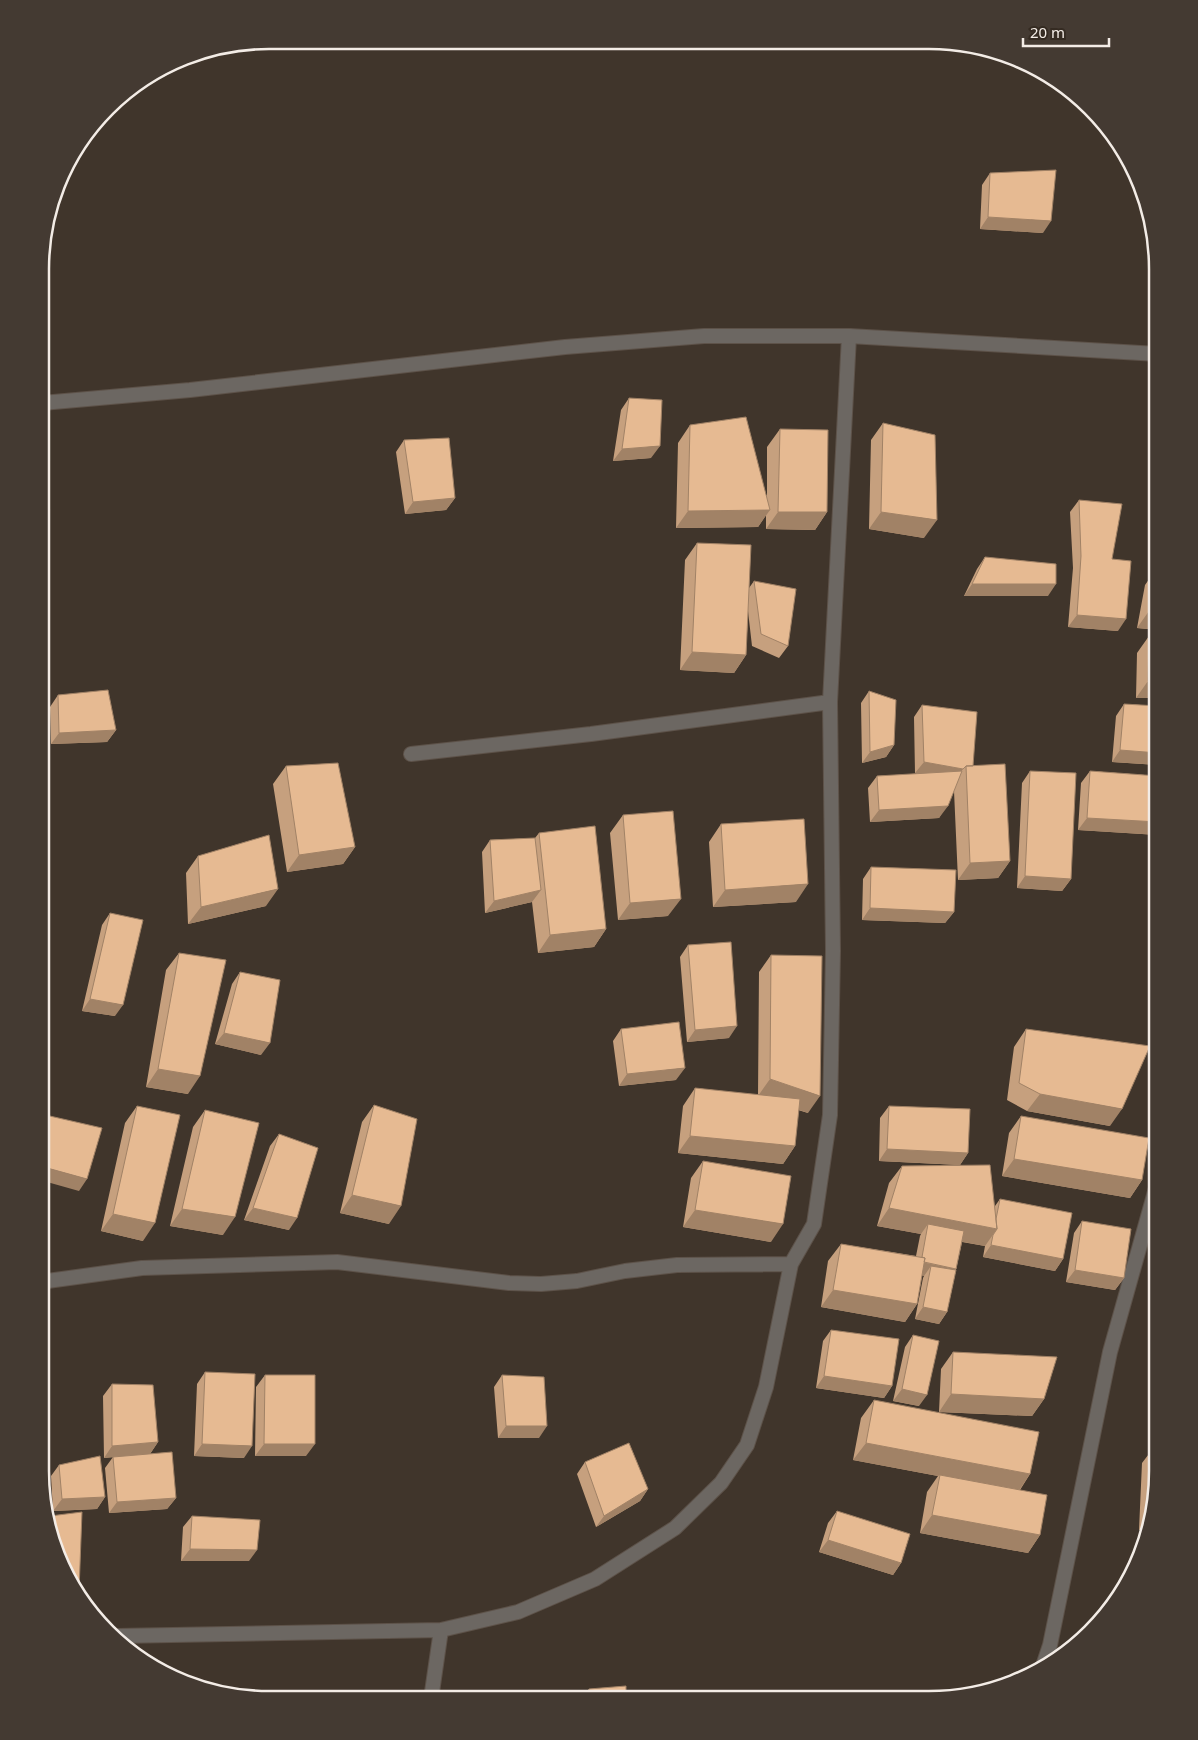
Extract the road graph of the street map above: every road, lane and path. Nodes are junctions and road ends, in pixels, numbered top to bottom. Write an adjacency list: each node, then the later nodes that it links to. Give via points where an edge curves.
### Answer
1 (848, 336): 2 (street); 3 (street, via 704,336 565,347); 4 (street)
2 (1149, 353)
3 (49, 403)
4 (830, 702): 5 (street); 7 (street, via 833,952 830,1114 814,1224)
5 (411, 754)
6 (1149, 1213): 11 (street, via 1110,1352)
7 (791, 1264): 8 (street, via 678,1265 540,1284 337,1262 142,1268); 9 (street, via 766,1387 747,1445 721,1483 675,1528 595,1579 518,1612)
8 (49, 1281)
9 (441, 1630): 10 (street); 12 (street)
10 (123, 1636)
11 (1046, 1657)
12 (432, 1691)

